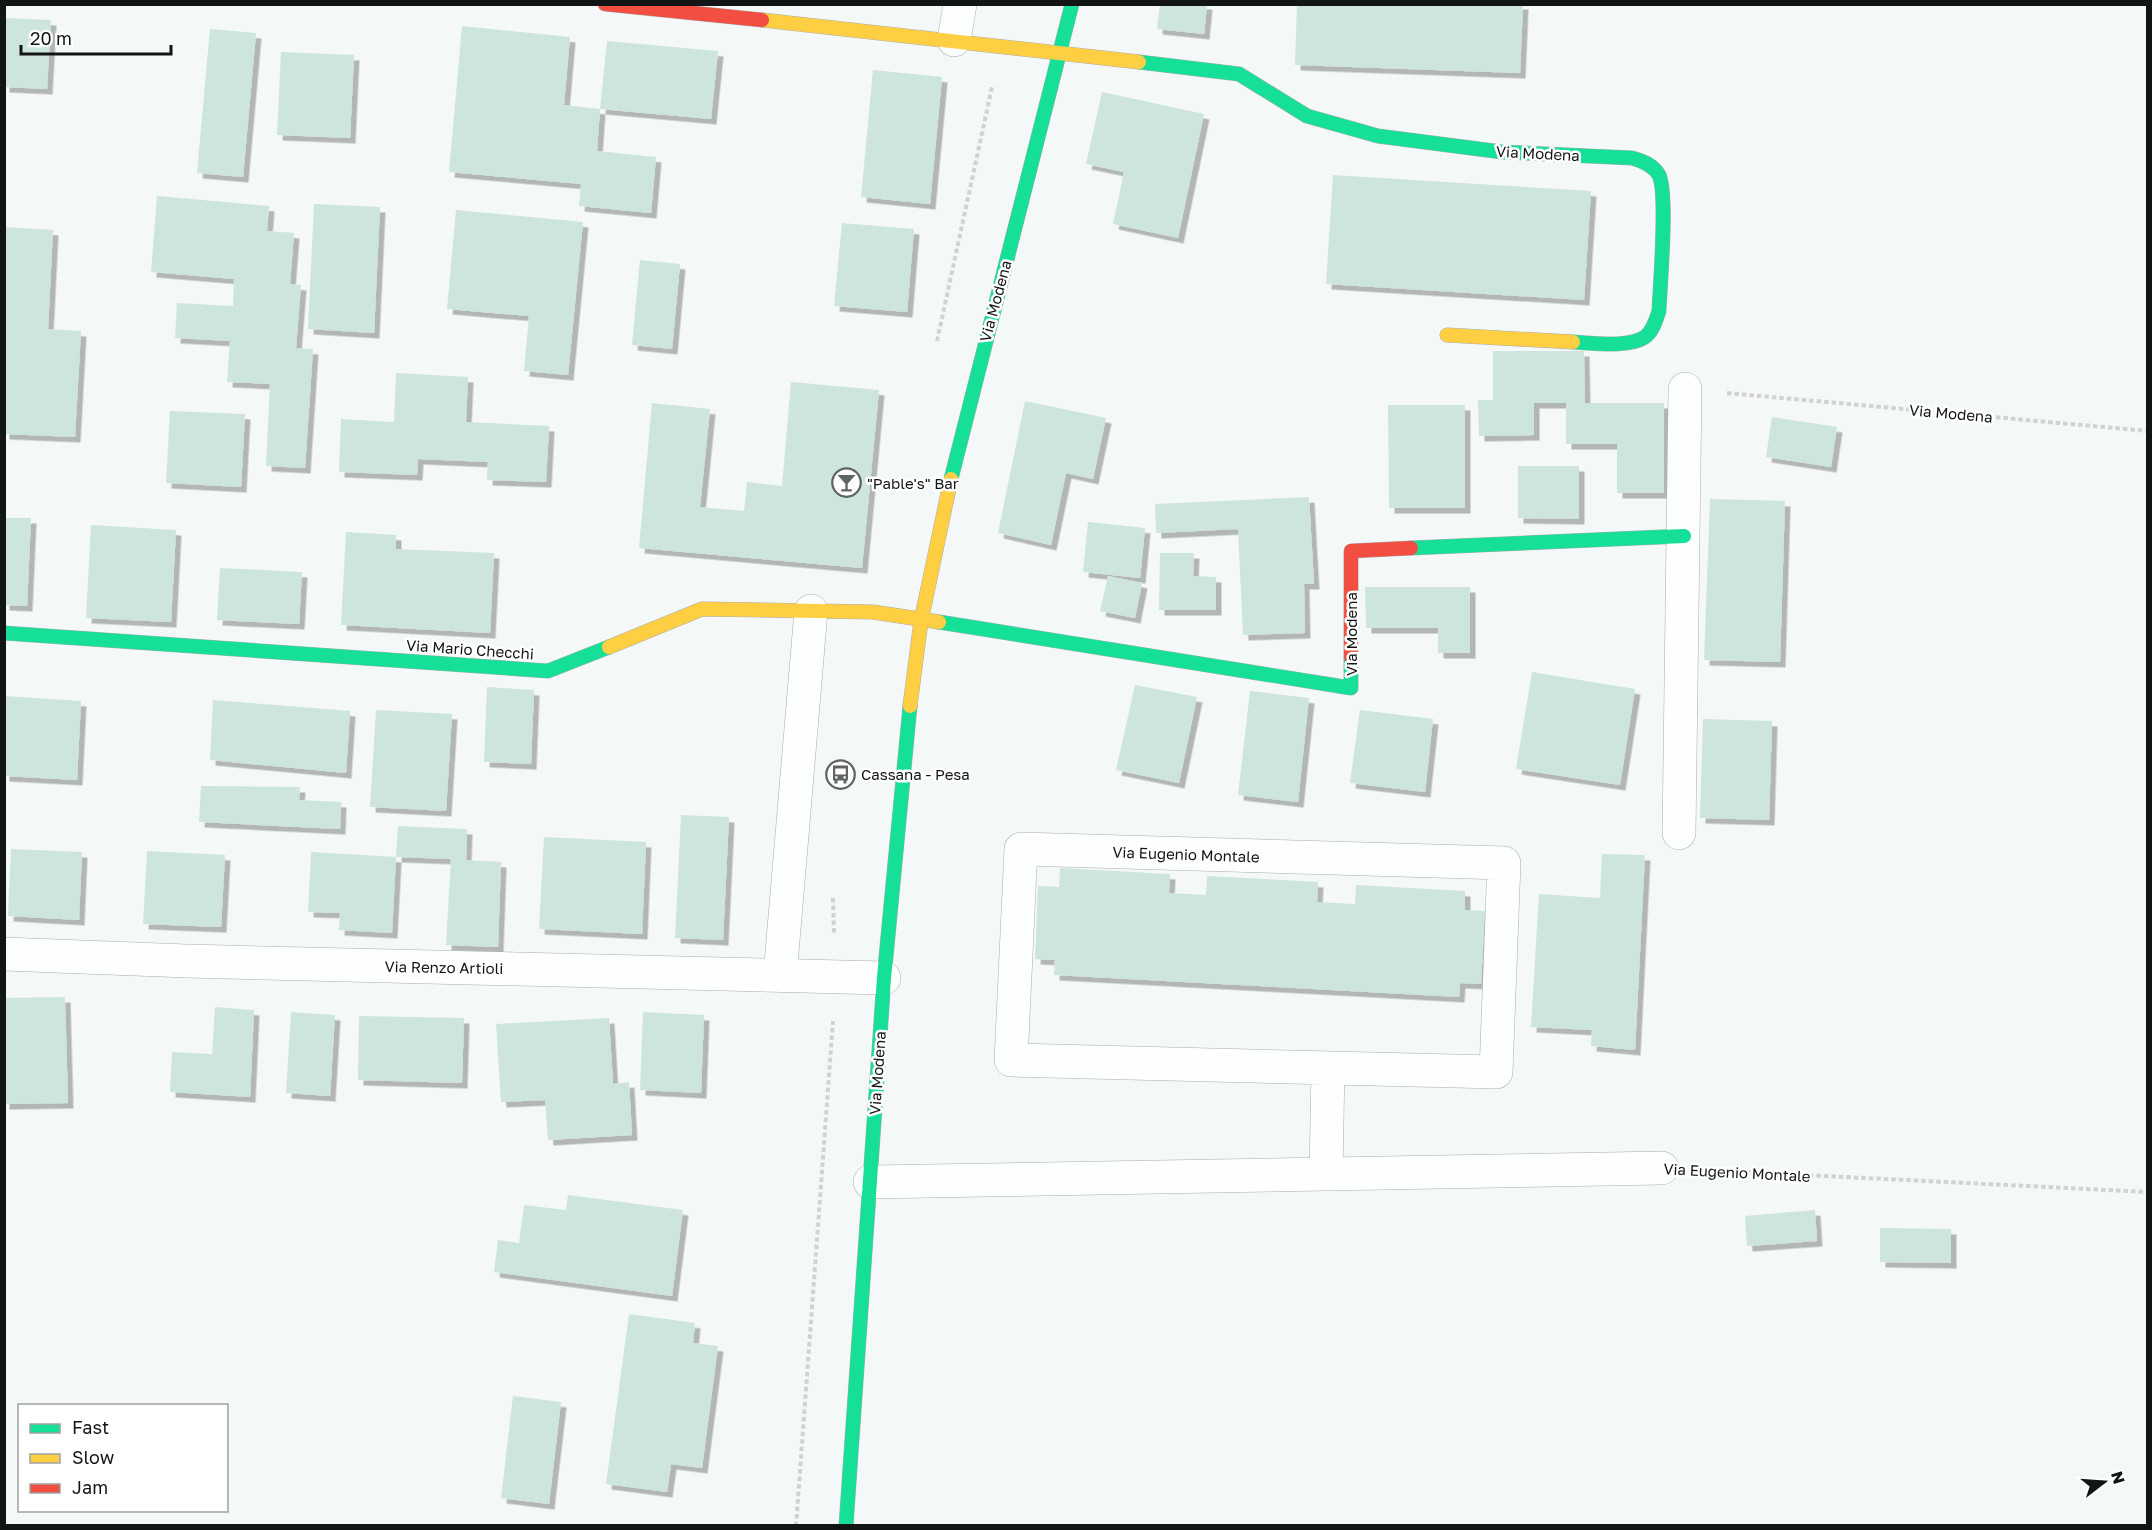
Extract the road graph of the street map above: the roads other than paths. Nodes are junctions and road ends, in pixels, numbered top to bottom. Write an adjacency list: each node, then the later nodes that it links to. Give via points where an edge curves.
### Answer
1 (605, 4): 4 (street)
2 (960, 4): 4 (street)
3 (1072, 4): 5 (street, Via Modena)
4 (954, 40): 5 (street)
5 (1060, 54): 6 (street, Via Modena, via 1239,74 1307,116 1378,136 1502,152 1632,158 1650,163 1661,174 1659,311 1645,337 1616,344); 10 (street, Via Modena, via 981,355)
6 (1447, 334)
7 (1685, 389): 8 (street)
8 (1683, 536): 10 (street, Via Modena, via 1351,551 1351,687); 12 (street)
9 (811, 611): 10 (street, Via Mario Checchi, via 873,612); 11 (street, Via Mario Checchi, via 702,609 548,671); 14 (street)
10 (921, 621): 15 (street, Via Modena)
11 (4, 633)
12 (1679, 833)
13 (4, 954): 14 (street, Via Renzo Artioli)
14 (780, 975): 15 (street, Via Renzo Artioli)
15 (884, 978): 19 (street, Via Modena)
16 (1328, 1068): 16 (street, Via Eugenio Montale, via 1496,1071 1504,863 1021,849 1011,1060); 18 (street)
17 (1662, 1168): 18 (street, Via Eugenio Montale)
18 (1326, 1174): 19 (street, Via Eugenio Montale)
19 (870, 1182): 20 (street, Via Modena)
20 (846, 1526)

